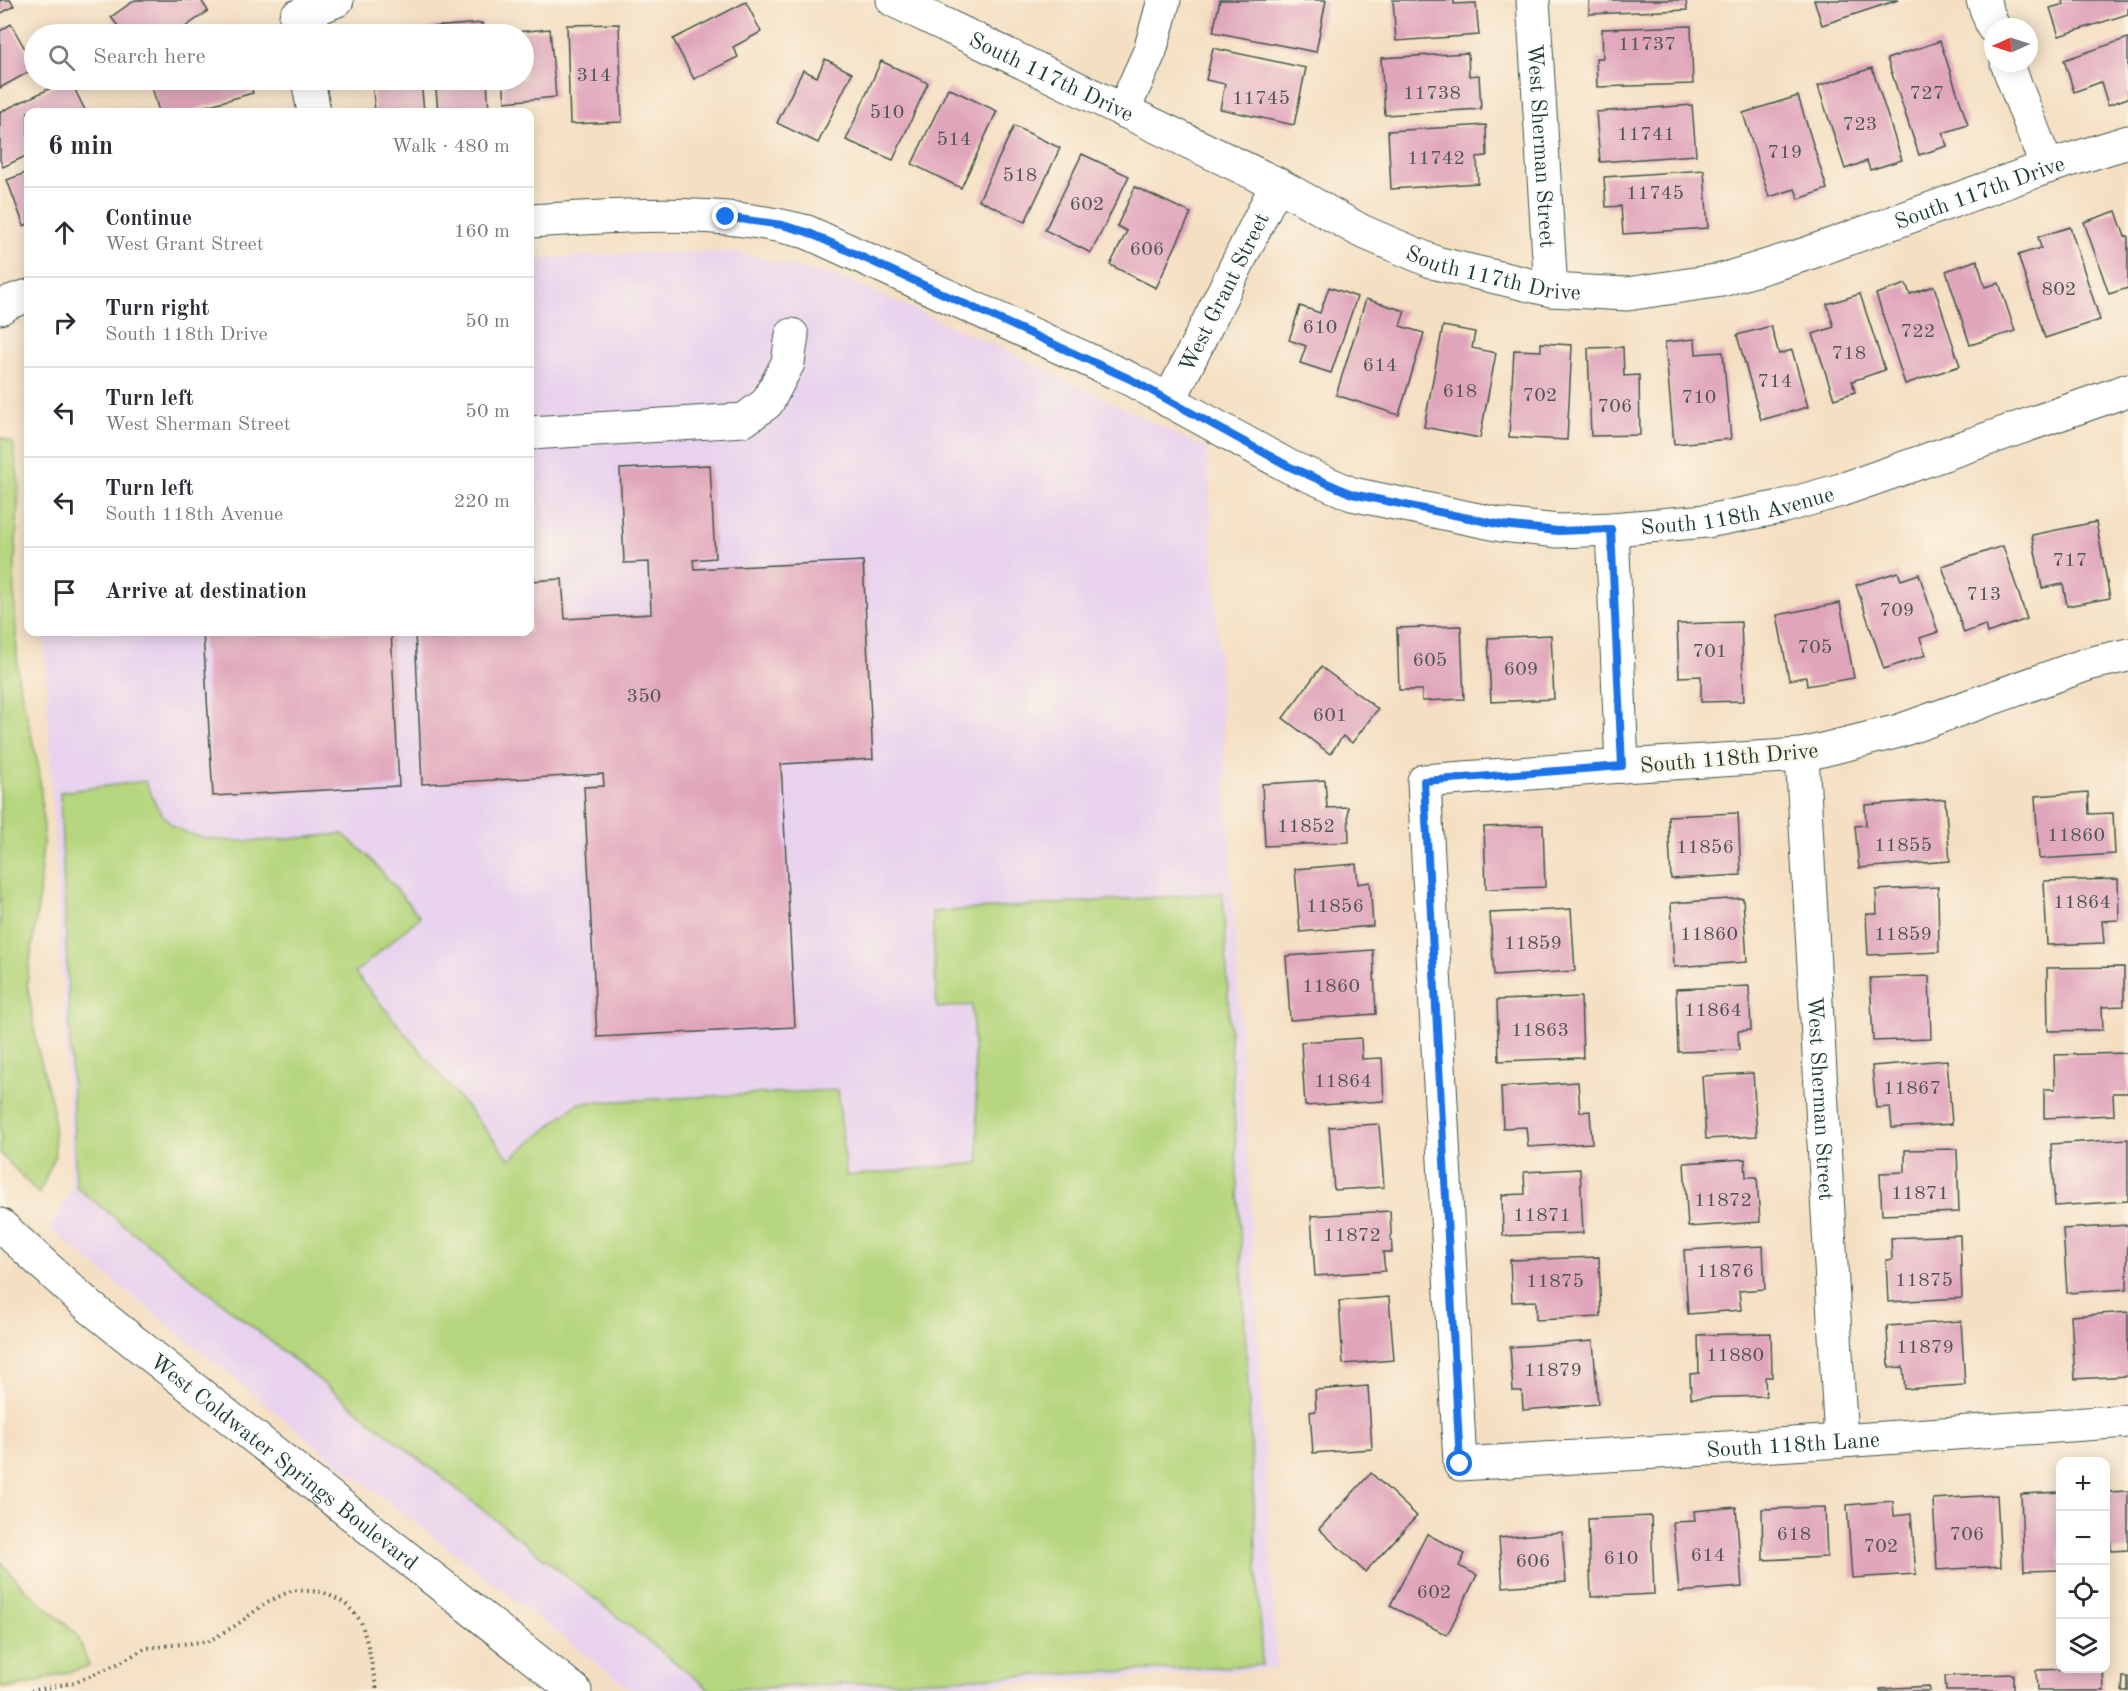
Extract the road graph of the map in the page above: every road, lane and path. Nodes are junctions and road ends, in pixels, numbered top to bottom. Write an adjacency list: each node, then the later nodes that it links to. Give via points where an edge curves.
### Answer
1 (337, 0): 6 (street)
2 (892, 0): 11 (street, South 117th Drive)
3 (1164, 0): 11 (street, via 1150,51)
4 (1533, 0): 16 (street, West Sherman Street)
5 (1983, 0): 7 (street)
6 (293, 17)
7 (1990, 18)
8 (2010, 72): 13 (street)
9 (310, 90): 10 (street)
10 (313, 108)
11 (1123, 111): 14 (street, South 117th Drive)
12 (2128, 142): 13 (street, South 117th Drive)
13 (2047, 167): 16 (street, South 117th Drive, via 1806,254 1722,279 1628,294)
14 (1277, 184): 16 (street, South 117th Drive, via 1361,231 1436,263); 19 (street, West Grant Street)
15 (534, 221): 19 (street, South 118th Avenue, via 695,214 807,232 1130,379)
16 (1551, 290)
17 (792, 335): 20 (street, via 788,363 767,403 744,420)
18 (2128, 390): 21 (street, South 118th Avenue, via 1841,490 1781,507 1707,521)
19 (1170, 401): 21 (street, South 118th Avenue, via 1290,467 1352,494 1502,525 1558,531)
20 (534, 433)
21 (1611, 529): 24 (street)
22 (2128, 655): 23 (street, South 118th Drive, via 2088,664 1899,731)
23 (1802, 755): 24 (street, South 118th Drive); 27 (street, West Sherman Street)
24 (1622, 766): 28 (street, South 118th Drive, via 1424,781)
25 (0, 1225): 31 (street, West Coldwater Springs Boulevard, via 90,1307)
26 (2128, 1421): 27 (street, South 118th Lane)
27 (1841, 1441): 28 (street, South 118th Lane)
28 (1460, 1464)
29 (31, 1691): 30 (path, via 76,1682 146,1648 209,1641 267,1602 293,1590 323,1592 346,1604 361,1621)
30 (377, 1691)
31 (575, 1691)

